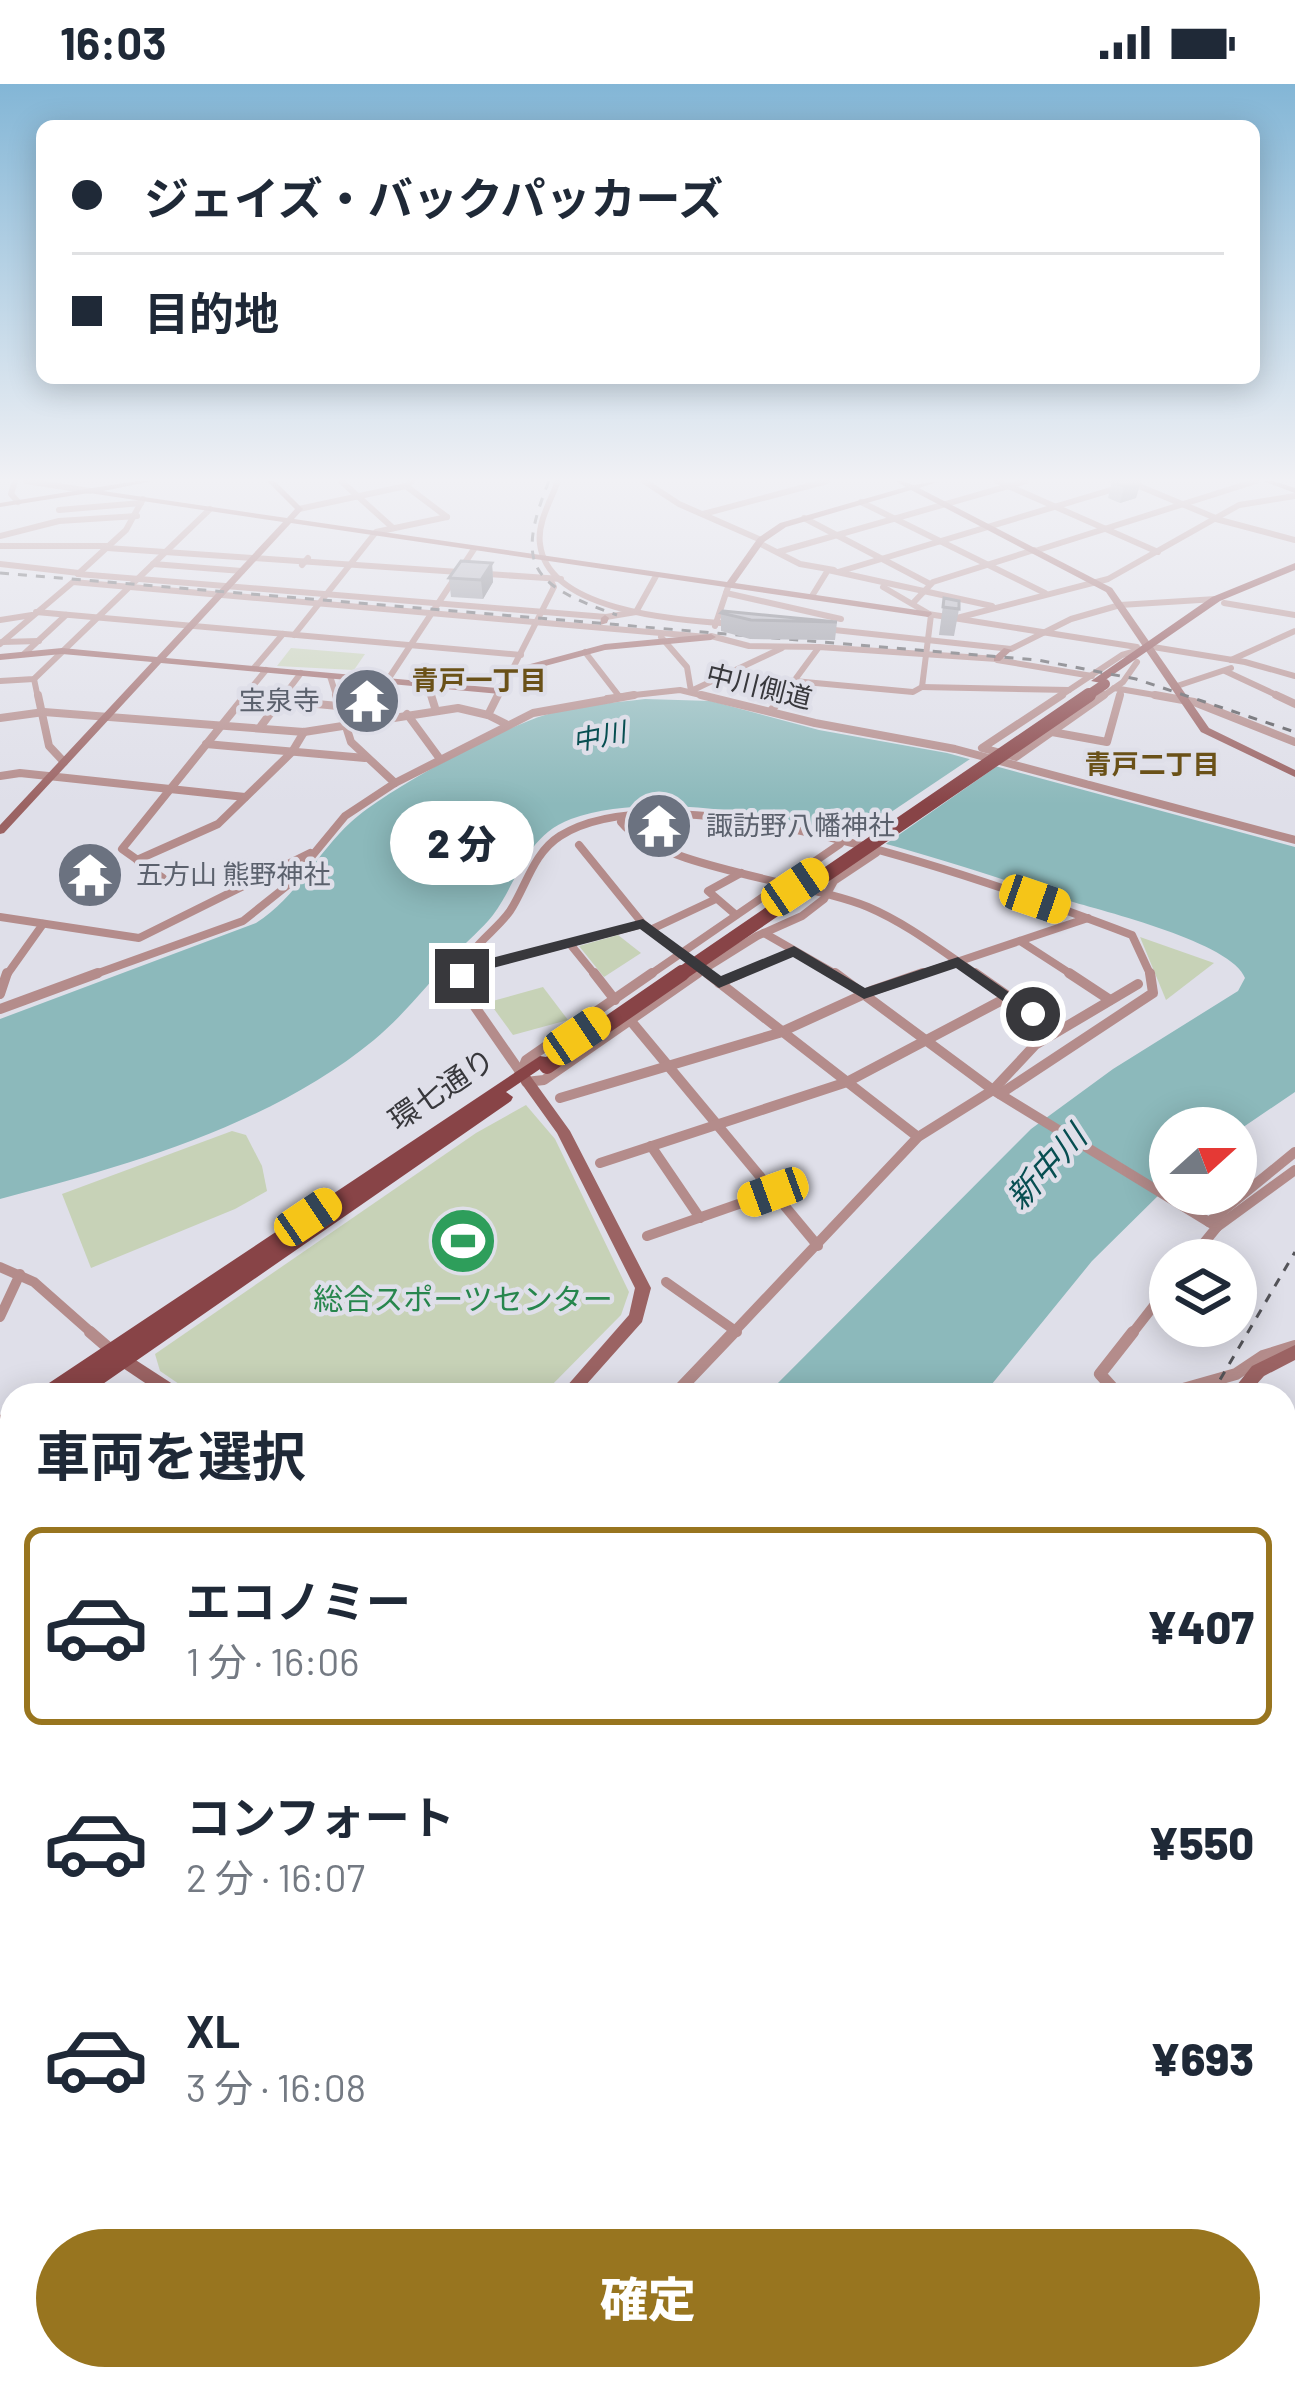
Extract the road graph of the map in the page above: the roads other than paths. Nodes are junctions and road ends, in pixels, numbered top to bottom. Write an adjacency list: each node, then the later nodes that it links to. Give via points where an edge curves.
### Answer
1 (62, 589): 31 (street)
2 (126, 589): 36 (street)
3 (192, 589): 19 (street)
4 (214, 589): 19 (street)
5 (331, 589): 21 (street)
6 (448, 589): 29 (street)
7 (553, 589): 35 (street)
8 (574, 589): 30 (street)
9 (649, 589): 30 (street)
10 (728, 589): 22 (street); 37 (street); 46 (street)
11 (816, 589): 22 (street)
12 (887, 589): 26 (street)
13 (926, 589): 26 (street)
14 (934, 589): 28 (street)
15 (1036, 589): 20 (street)
16 (1065, 589): 20 (street)
17 (1103, 589): 27 (street)
18 (1249, 589): 23 (main road, 環七通り)
19 (224, 590): 21 (street); 24 (street); 42 (street)
20 (1045, 593): 28 (street)
21 (327, 594): 24 (street); 29 (street)
22 (812, 596): 25 (street)
23 (1220, 601): 27 (street); 34 (street); 60 (main road, 環七通り)
24 (320, 602): 29 (street); 50 (street)
25 (848, 602): 32 (street); 37 (street)
26 (914, 602): 32 (street)
27 (1120, 605): 48 (street); 60 (street)
28 (992, 606): 38 (street)
29 (435, 607): 35 (street); 55 (street)
30 (636, 612): 40 (street); 46 (street)
31 (34, 613): 33 (street); 39 (street); 54 (street)
32 (929, 614): 38 (street); 52 (street)
33 (66, 615): 36 (street); 51 (street)
34 (1295, 615)
35 (540, 616): 40 (street); 64 (street)
36 (97, 617): 42 (street); 61 (street)
37 (841, 619): 45 (street)
38 (953, 619): 48 (street)
39 (0, 620)
40 (604, 621): 44 (street)
41 (748, 625): 46 (street)
42 (190, 626): 49 (street); 68 (street)
43 (809, 628): 45 (street)
44 (658, 630): 46 (street); 53 (street)
45 (836, 630): 52 (street); 58 (street)
46 (713, 631): 53 (street); 57 (street)
47 (1295, 631): 69 (street)
48 (1042, 632): 59 (street); 60 (street)
49 (283, 634): 50 (street); 70 (street)
50 (294, 635): 55 (street)
51 (39, 640): 54 (street); 63 (street)
52 (928, 640): 59 (street); 65 (street)
53 (664, 642): 62 (street); 86 (street, via 687,667)
54 (1, 643)
55 (410, 645): 64 (street); 78 (street)
56 (819, 647): 57 (street); 58 (street); 79 (street)
57 (782, 648): 86 (street)
58 (831, 648): 65 (street)
59 (1008, 649): 67 (street)
60 (1146, 649): 69 (street); 81 (main road, 環七通り); 83 (street)
61 (62, 651): 63 (street); 68 (street); 76 (street)
62 (586, 652): 71 (street); 87 (street)
63 (24, 654): 66 (street)
64 (520, 655): 71 (street)
65 (926, 655): 67 (street); 82 (street)
66 (0, 657)
67 (997, 659): 81 (street)
68 (159, 660): 70 (street); 98 (street)
69 (1232, 660): 72 (street); 75 (street)
70 (260, 669): 73 (street); 88 (street)
71 (511, 671): 85 (street)
72 (1225, 671): 83 (street); 92 (street)
73 (301, 673): 74 (street); 89 (street)
74 (330, 676): 78 (street); 93 (street)
75 (1295, 676)
76 (34, 679): 77 (street); 96 (street)
77 (0, 681)
78 (387, 681): 80 (street)
79 (794, 681): 82 (street); 95 (street)
80 (427, 684): 85 (street); 94 (street)
81 (1106, 684): 84 (street); 90 (street); 106 (street); 106 (street, via 1107,742); 159 (main road, 環七通り, bridge)
82 (922, 687): 84 (street)
83 (1174, 687): 90 (street)
84 (1069, 689): 106 (street, via 982,748 1016,757)
85 (500, 691): 99 (street)
86 (691, 691): 87 (street, 中川側道); 95 (street, 中川側道)
87 (619, 696): 101 (street, 中川側道)
88 (244, 698): 89 (street); 102 (street)
89 (281, 701): 91 (street); 103 (street)
90 (1185, 702): 107 (street); 113 (street, via 1213,736)
91 (316, 704): 93 (street); 105 (street)
92 (1295, 704)
93 (338, 706): 104 (street)
94 (436, 711): 97 (street); 99 (street)
95 (771, 711): 121 (street, 中川側道, via 968,753)
96 (44, 712): 98 (street); 100 (street); 112 (street, via 49,746)
97 (407, 714): 104 (street); 111 (street)
98 (107, 715): 102 (street); 112 (street)
99 (488, 715): 101 (street)
100 (0, 718)
101 (506, 724): 111 (street, 中川側道)
102 (220, 726): 103 (street); 108 (street)
103 (261, 726): 105 (street)
104 (343, 726): 105 (street); 110 (street)
105 (301, 731): 109 (street)
106 (1052, 732)
107 (1295, 742)
108 (206, 744): 109 (street); 117 (street)
109 (292, 752): 110 (street); 118 (street)
110 (365, 758): 116 (street)
111 (440, 759): 116 (street, 中川側道)
112 (64, 762): 115 (street)
113 (1295, 774)
114 (0, 776): 115 (street)
115 (50, 777): 117 (street); 120 (street)
116 (395, 783): 124 (street, 中川側道, via 345,816)
117 (169, 790): 118 (street); 126 (street, via 122,849)
118 (245, 797): 126 (street, via 218,824)
119 (647, 811): 122 (street, via 731,819); 127 (street, via 621,822 694,860); 144 (street, via 559,835)
120 (0, 831)
121 (1295, 840)
122 (840, 844): 125 (street); 129 (street)
123 (579, 845): 136 (street)
124 (313, 852): 135 (street, via 139,938); 153 (street, 中川側道, via 272,901 243,921)
125 (876, 853): 130 (street); 134 (street)
126 (137, 860): 128 (street)
127 (741, 873): 129 (street); 131 (street, via 709,891)
128 (163, 878)
129 (784, 883): 130 (street); 132 (street)
130 (827, 894): 137 (street); 142 (street, via 866,906)
131 (716, 899): 132 (street); 136 (street)
132 (736, 915): 141 (street)
133 (0, 917): 135 (street)
134 (1088, 918): 138 (street); 161 (street, via 1132,935 1155,990)
135 (43, 924): 143 (street)
136 (647, 927): 139 (street); 141 (street)
137 (764, 933): 140 (street); 145 (street)
138 (1020, 941): 142 (street); 152 (street)
139 (570, 944): 144 (street); 151 (street)
140 (794, 951): 146 (street); 149 (street)
141 (680, 954): 145 (street); 151 (street)
142 (958, 962): 149 (street); 150 (street)
143 (4, 967): 148 (street)
144 (462, 971): 159 (street, via 467,993)
145 (704, 972): 146 (street); 154 (street)
146 (719, 983): 156 (street)
147 (1138, 984): 152 (street)
148 (0, 994)
149 (864, 994): 156 (street); 157 (street)
150 (1008, 997): 155 (street); 157 (street)
151 (615, 1000): 159 (street, via 526,1060)
152 (1110, 1000): 155 (street)
153 (0, 1009)
154 (631, 1020): 158 (street); 159 (street, via 544,1080)
155 (1058, 1031): 161 (street, via 1035,1045)
156 (782, 1032): 158 (street); 160 (street)
157 (925, 1040): 160 (street); 161 (street)
158 (670, 1066): 162 (street); 163 (street)
159 (523, 1077): 182 (main road, 環七通り); 186 (street, via 563,1131 643,1288 636,1318)
160 (847, 1082): 163 (street); 164 (street)
161 (999, 1093): 164 (street); 171 (street)
162 (560, 1099)
163 (717, 1124): 165 (street); 169 (street)
164 (918, 1137): 174 (street)
165 (651, 1146): 167 (street); 170 (street)
166 (1295, 1152): 171 (street)
167 (600, 1162)
168 (1295, 1170): 171 (street)
169 (773, 1192): 170 (street); 174 (street)
170 (700, 1218): 172 (street)
171 (1209, 1222): 173 (street)
172 (647, 1236)
173 (1200, 1239)
174 (818, 1246): 180 (street)
175 (0, 1268): 176 (street)
176 (20, 1274): 179 (street); 182 (street)
177 (666, 1282): 180 (street)
178 (1149, 1312): 188 (street, via 1100,1374)
179 (0, 1317)
180 (737, 1332): 187 (street)
181 (1295, 1349): 189 (street); 190 (street)
182 (118, 1355): 183 (main road, 環七通り); 184 (main road, 環七通り); 185 (street)
183 (68, 1383)
184 (86, 1383)
185 (159, 1383)
186 (578, 1383)
187 (686, 1383)
188 (1108, 1383)
189 (1204, 1383)
190 (1248, 1383)

